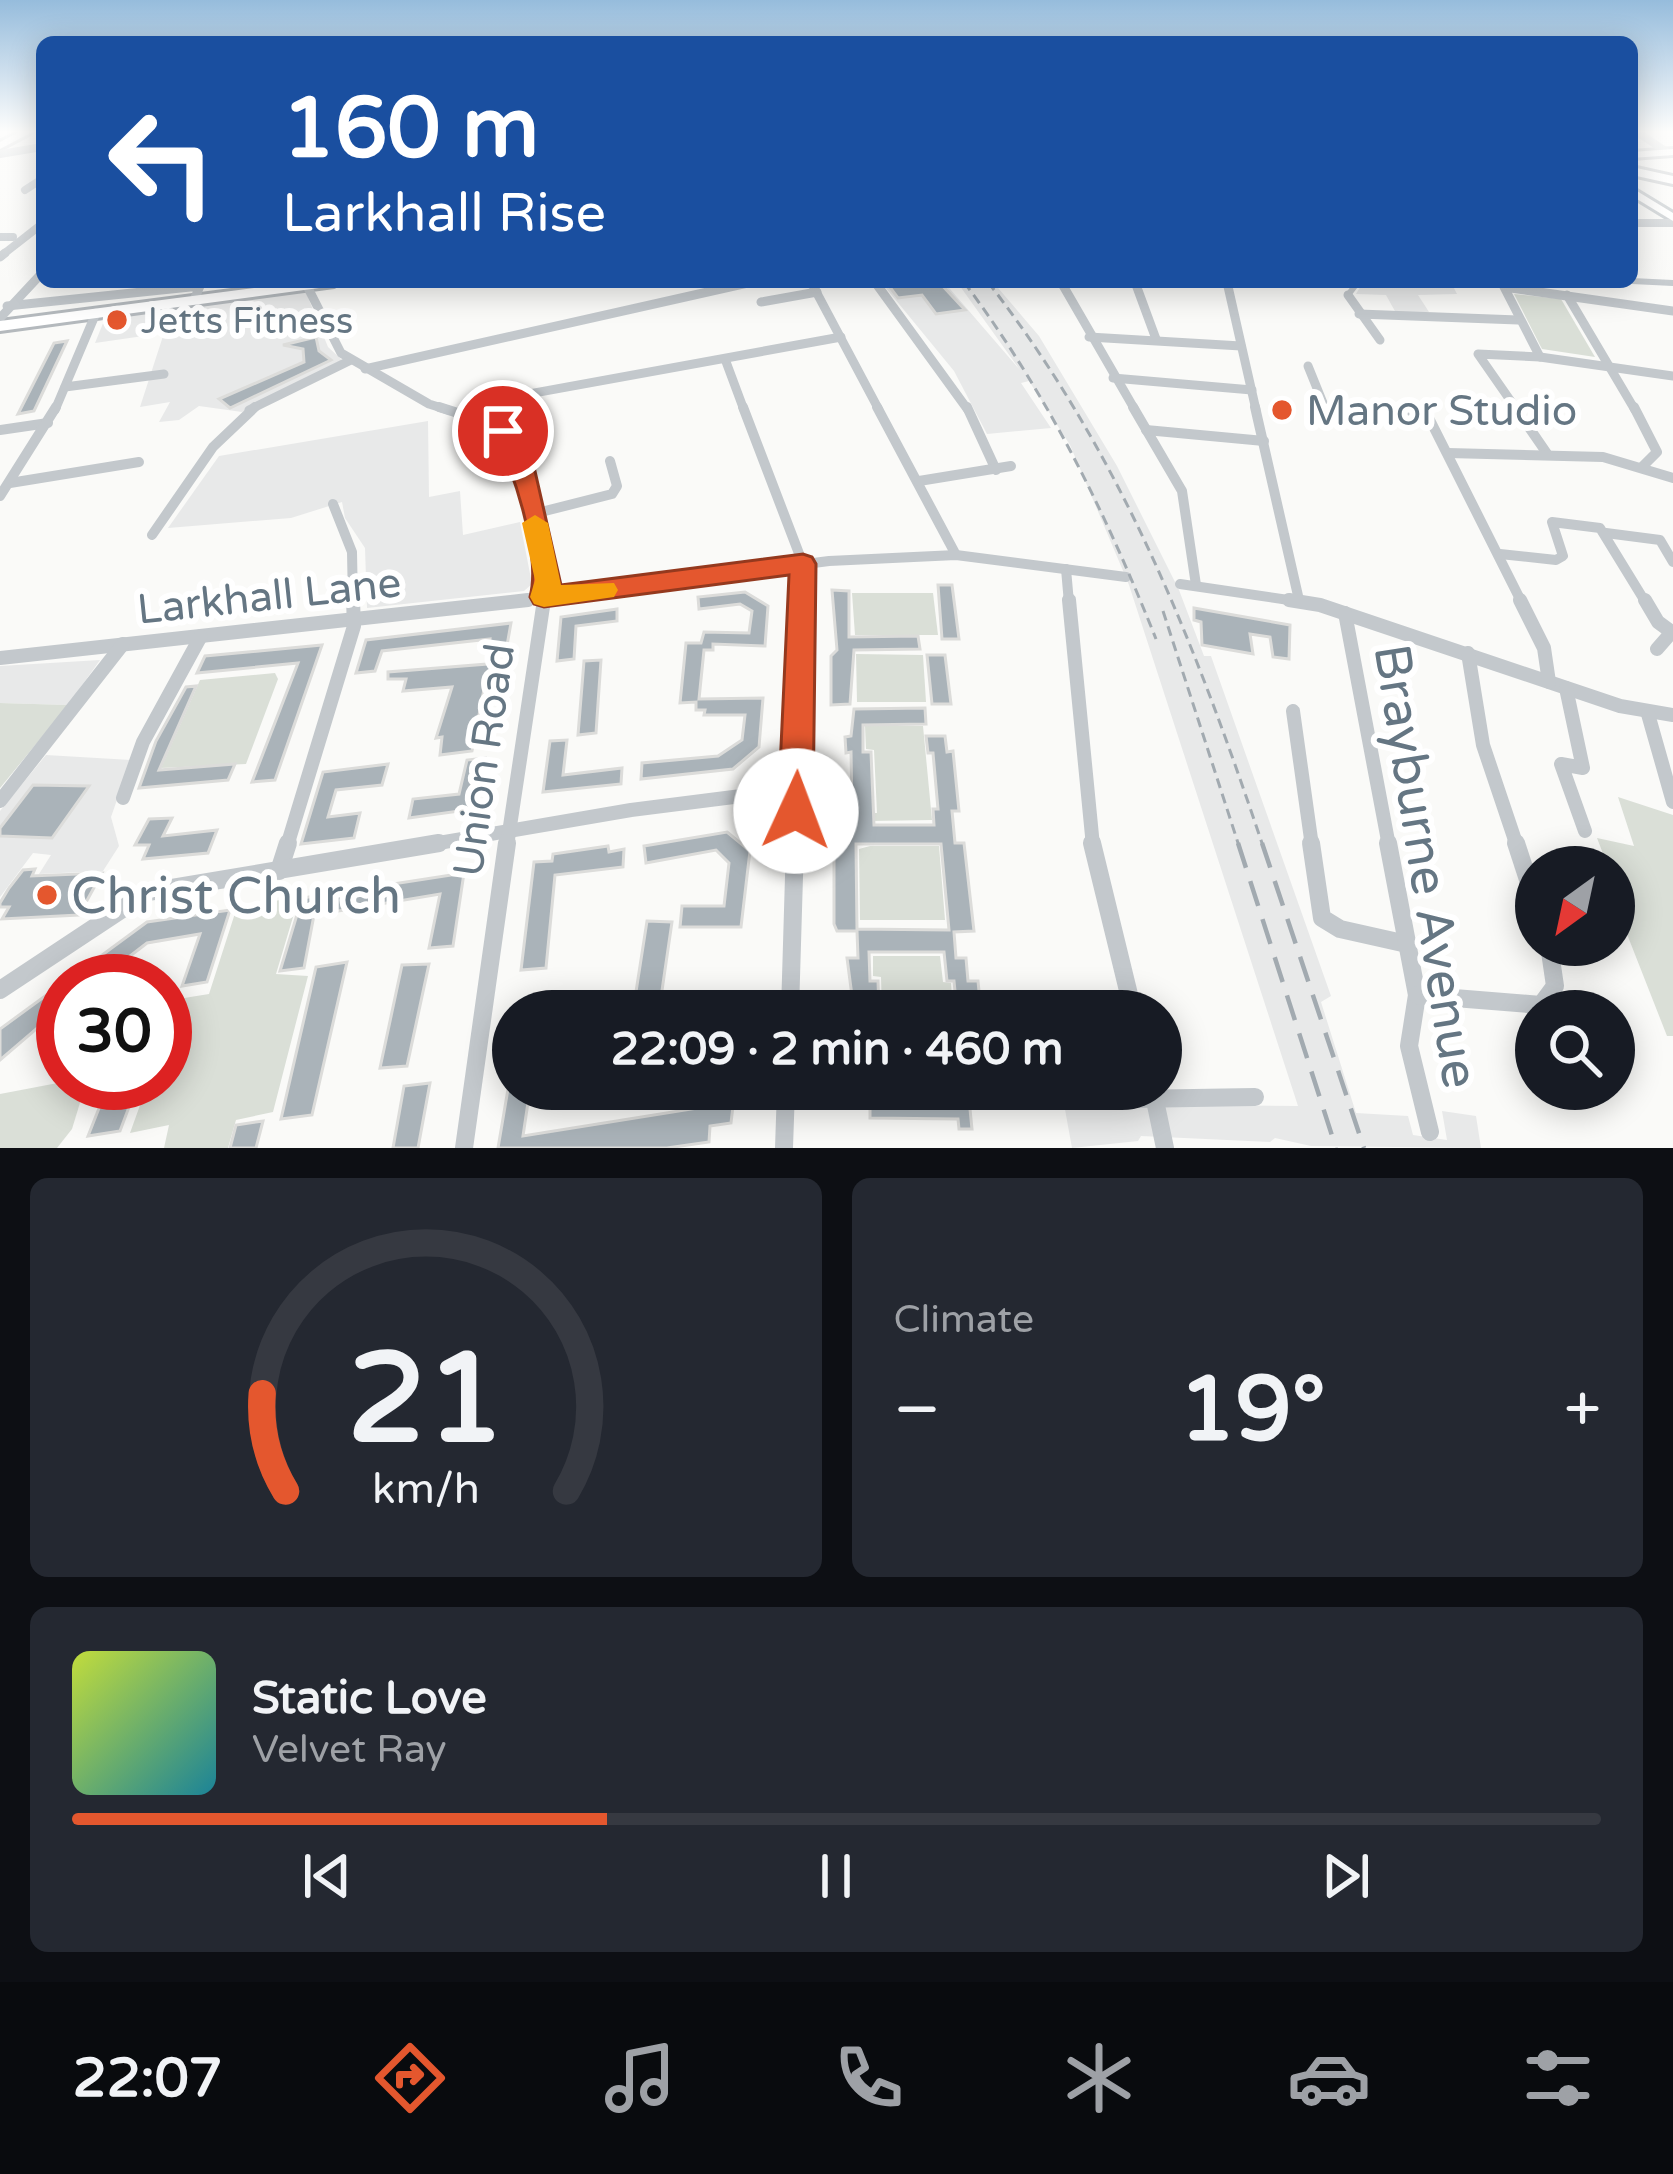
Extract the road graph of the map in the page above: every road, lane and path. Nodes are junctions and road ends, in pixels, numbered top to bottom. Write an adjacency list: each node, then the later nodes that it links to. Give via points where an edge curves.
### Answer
1 (1638, 197): 2 (main road)
2 (1672, 221): 3 (street)
3 (1638, 223)
4 (36, 227): 6 (street)
5 (0, 237): 6 (street)
6 (18, 237): 7 (street)
7 (0, 257)
8 (36, 279): 29 (street)
9 (1638, 281): 10 (street)
10 (1673, 283)
11 (181, 288): 29 (street)
12 (199, 288): 27 (street)
13 (237, 288): 27 (highway)
14 (308, 288): 42 (street, Union Road, via 332,343)
15 (725, 288): 45 (street)
16 (810, 288): 28 (street)
17 (815, 288): 35 (street)
18 (880, 288): 62 (street, via 962,397)
19 (1064, 288): 36 (street)
20 (1138, 288): 37 (street)
21 (1228, 288): 39 (street)
22 (1353, 288): 25 (street)
23 (1504, 288): 33 (street)
24 (1511, 288): 26 (street)
25 (1348, 295): 32 (street)
26 (1567, 296): 30 (street); 44 (street)
27 (194, 300): 31 (highway)
28 (761, 302)
29 (7, 306): 34 (street)
30 (1673, 310)
31 (96, 313): 34 (highway); 49 (street)
32 (1359, 314): 33 (street); 38 (street)
33 (1518, 320): 40 (street)
34 (0, 322)
35 (841, 337): 41 (street); 64 (street)
36 (1089, 337): 37 (street); 48 (street)
37 (1156, 339): 39 (street)
38 (1380, 340)
39 (1241, 346): 50 (street)
40 (1540, 357): 44 (street); 57 (street, via 1477,357)
41 (724, 358): 51 (street, via 485,402); 74 (street)
42 (351, 360): 45 (street, Union Road); 70 (street, via 249,410)
43 (1308, 365): 56 (street, via 1324,408 1428,416)
44 (1610, 366): 47 (street); 61 (street, via 1658,448)
45 (365, 369): 51 (street, Union Road)
46 (164, 374): 49 (street)
47 (1673, 376)
48 (1113, 378): 50 (street); 54 (street)
49 (65, 387): 52 (street)
50 (1252, 390): 55 (street)
51 (465, 415): 68 (street, Union Road, via 509,437)
52 (48, 423): 53 (street); 65 (street)
53 (0, 430)
54 (1146, 430): 55 (street); 78 (street, via 1184,495)
55 (1264, 441): 80 (street)
56 (1448, 453): 57 (street); 71 (street)
57 (1548, 455): 61 (street)
58 (610, 461): 68 (street, via 612,494)
59 (139, 462): 65 (street)
60 (1011, 466): 62 (street)
61 (1642, 467): 63 (street)
62 (996, 470): 64 (street)
63 (1673, 478)
64 (920, 481): 72 (street)
65 (9, 483): 66 (street)
66 (0, 496)
67 (333, 504): 82 (street, via 352,552)
68 (533, 514): 79 (street, Union Road, via 548,580)
69 (1606, 533): 71 (street, via 1552,522 1560,559); 73 (street, via 1660,540); 83 (street)
70 (152, 535)
71 (1500, 554): 89 (street, via 1544,648)
72 (956, 555): 74 (street, Larkhall Lane); 75 (street, Larkhall Lane)
73 (1673, 562)
74 (803, 564): 79 (street, Larkhall Lane); 94 (street)
75 (1067, 576): 76 (street, Larkhall Lane); 106 (street, via 1090,834)
76 (1126, 578)
77 (1180, 584): 78 (street)
78 (1196, 585): 80 (street)
79 (544, 597): 82 (street, Larkhall Lane); 98 (street, Union Road)
80 (1299, 600): 81 (street)
81 (1345, 613): 87 (street); 102 (street, Brayburne Avenue)
82 (355, 620): 84 (street, Larkhall Lane); 101 (street)
83 (1672, 633): 86 (street)
84 (201, 636): 85 (street, Larkhall Lane); 96 (street, via 143,742)
85 (123, 644): 88 (street, Larkhall Lane); 97 (street)
86 (1658, 649)
87 (1468, 653): 89 (street); 100 (street, via 1483,745)
88 (0, 658)
89 (1549, 682): 90 (street)
90 (1566, 688): 92 (street); 99 (street, via 1583,768 1561,764)
91 (1293, 711): 102 (street, via 1322,918)
92 (1648, 714): 93 (street); 95 (street)
93 (1673, 715)
94 (796, 789): 98 (street); 105 (street)
95 (1672, 796)
96 (123, 798)
97 (0, 801)
98 (510, 831): 101 (street); 113 (street, Union Road)
99 (1585, 831)
100 (1517, 846)
101 (279, 871): 104 (street, via 148,892)
102 (1407, 944): 107 (street, Brayburne Avenue)
103 (1554, 966): 107 (street, via 1552,996 1541,1006)
104 (0, 990)
105 (791, 990)
106 (1128, 990)
107 (1417, 995): 112 (street, Brayburne Avenue, via 1409,1046)
108 (1182, 1093): 109 (street)
109 (1255, 1096)
110 (785, 1110): 114 (street)
111 (1157, 1110): 115 (street)
112 (1430, 1132)
113 (464, 1148)
114 (784, 1148)
115 (1165, 1148)

